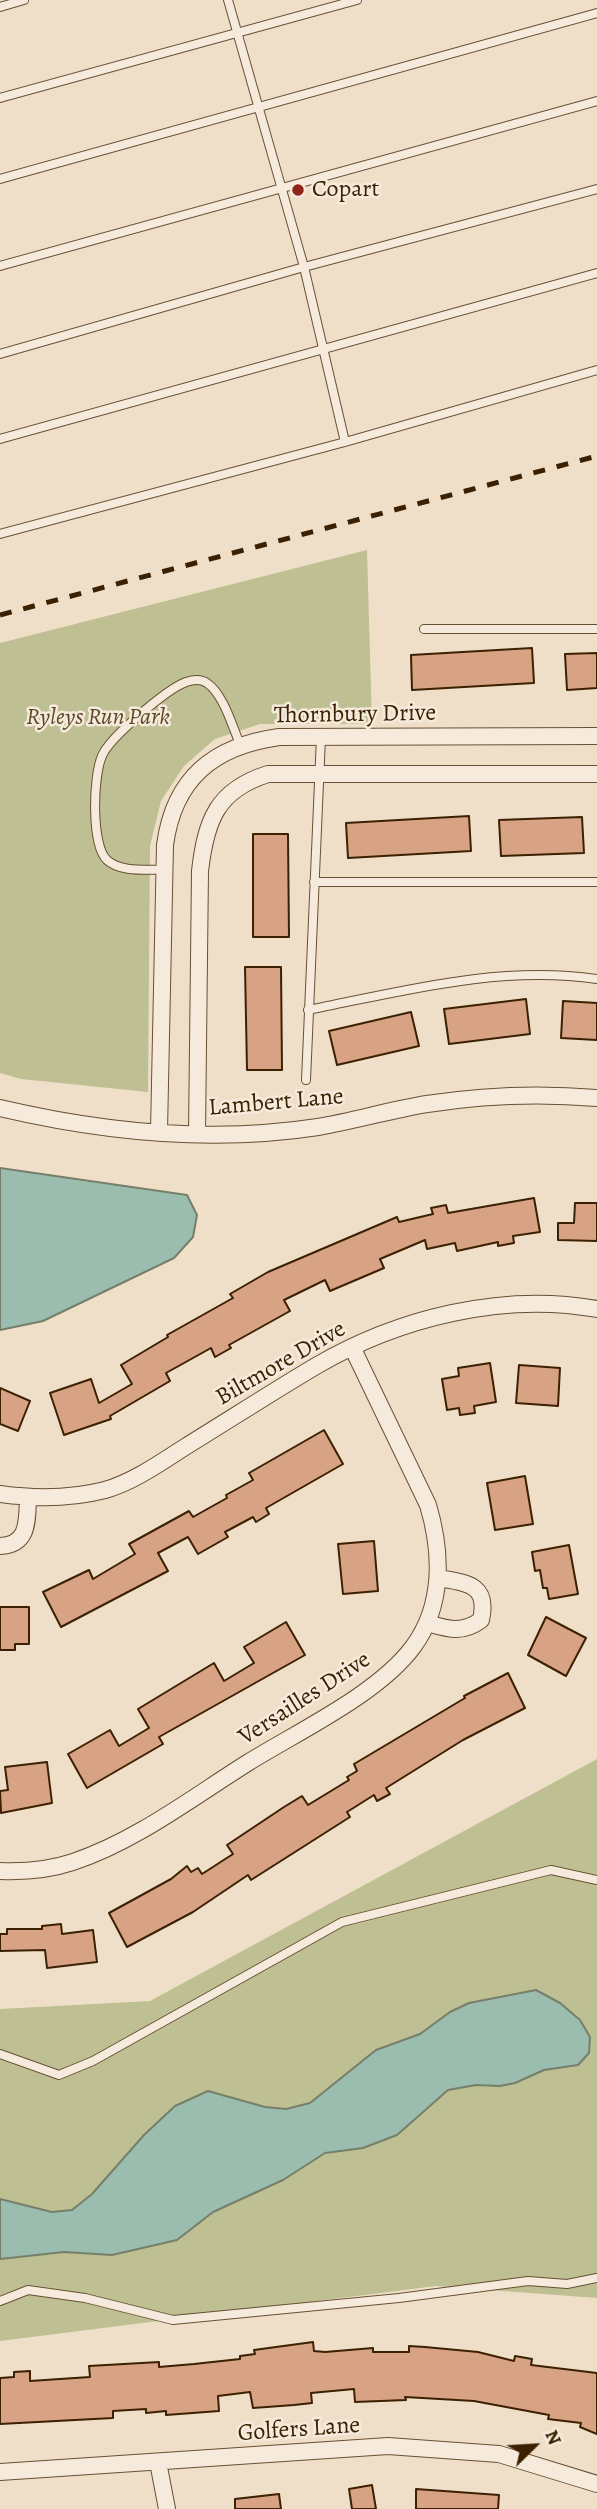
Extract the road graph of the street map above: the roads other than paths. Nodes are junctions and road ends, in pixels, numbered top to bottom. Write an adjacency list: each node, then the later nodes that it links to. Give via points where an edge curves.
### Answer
1 (24, 0): 4 (lane)
2 (228, 0): 6 (lane)
3 (357, 0): 6 (lane)
4 (0, 7)
5 (597, 13): 9 (lane)
6 (237, 32): 7 (lane); 9 (lane)
7 (0, 98)
8 (597, 101): 11 (lane)
9 (259, 107): 10 (lane); 11 (lane)
10 (0, 179)
11 (282, 187): 13 (lane); 14 (lane)
12 (597, 189): 14 (lane)
13 (0, 266)
14 (304, 267): 16 (lane); 17 (lane)
15 (597, 273): 16 (lane)
16 (323, 350): 19 (lane); 20 (lane)
17 (0, 354)
18 (597, 370): 20 (lane)
19 (0, 439)
20 (345, 442): 21 (lane)
21 (0, 534)
22 (424, 629): 23 (lane)
23 (597, 629)
24 (597, 736): 25 (street, Thornbury Drive)
25 (321, 737): 26 (street, Thornbury Drive, via 279,737); 28 (lane)
26 (240, 744): 29 (street, Thornbury Drive, via 185,784 168,823); 29 (lane, via 219,698 198,680 173,690 102,755 96,838 106,860 119,867)
27 (597, 774): 28 (street)
28 (320, 775): 30 (lane); 38 (street, via 268,774 246,781 228,794 214,813 204,838)
29 (165, 870): 37 (street, Thornbury Drive)
30 (314, 882): 31 (lane); 33 (lane)
31 (597, 882)
32 (597, 979): 33 (lane, via 541,973 500,975)
33 (307, 1010): 34 (lane)
34 (306, 1080)
35 (597, 1098): 38 (street, Lambert Lane, via 516,1093 425,1104 317,1127)
36 (0, 1108): 37 (street, Lambert Lane, via 71,1124)
37 (159, 1131): 38 (street, Lambert Lane)
38 (197, 1133)
39 (597, 1308): 40 (street, Biltmore Drive, via 534,1305 466,1310 424,1320)
40 (352, 1348): 42 (street, Biltmore Drive, via 119,1484 83,1494); 44 (street, Versailles Drive, via 428,1505 436,1531)
41 (0, 1494): 42 (street, Biltmore Drive)
42 (28, 1498): 43 (street, via 24,1535 16,1543)
43 (0, 1546)
44 (438, 1578): 45 (street, Versailles Drive); 45 (street, via 477,1589 482,1597 481,1620 472,1627 452,1630)
45 (427, 1623): 46 (street, Versailles Drive, via 414,1646 377,1683 133,1834 65,1864)
46 (0, 1871)
47 (597, 1880): 48 (lane, via 551,1870 342,1922 93,2062 59,2075)
48 (0, 2054)
49 (597, 2278): 50 (lane, via 567,2284 528,2281 173,2320 85,2298 28,2290)
50 (0, 2301)
51 (158, 2462): 52 (street, Golfers Lane); 53 (street, Golfers Lane, via 388,2446 499,2454); 54 (street)
52 (0, 2472)
53 (597, 2484)
54 (167, 2509)

